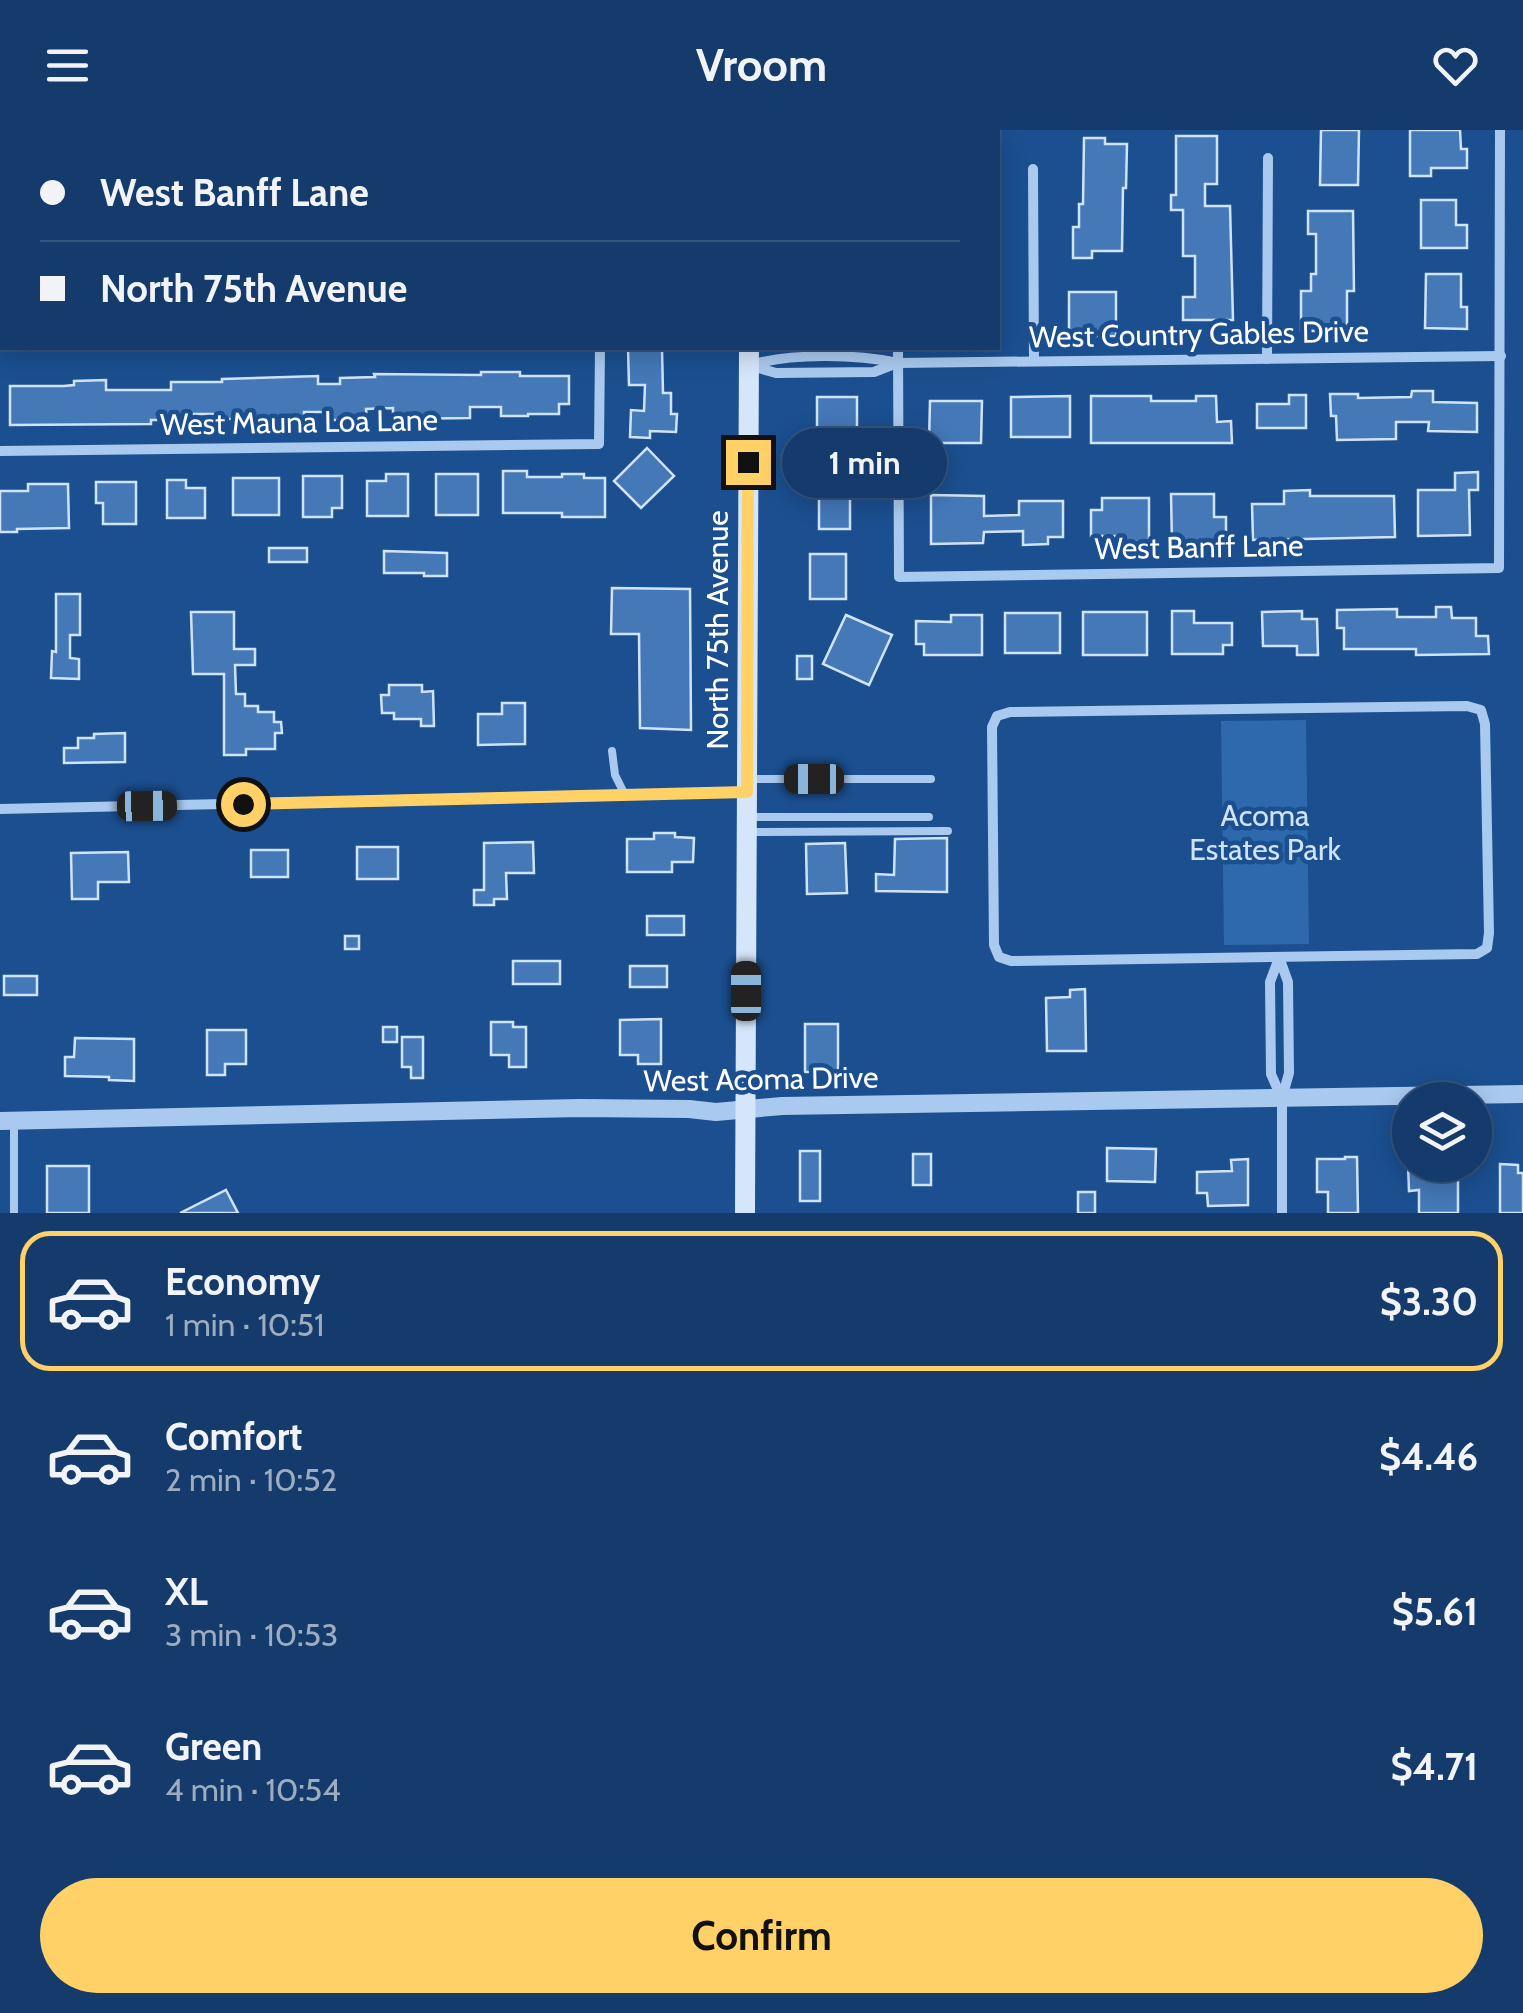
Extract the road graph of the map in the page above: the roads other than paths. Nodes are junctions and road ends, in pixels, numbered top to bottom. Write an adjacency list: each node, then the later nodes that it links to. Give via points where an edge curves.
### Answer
1 (1500, 130): 7 (street)
2 (1268, 158): 8 (street)
3 (1032, 169): 9 (street)
4 (600, 350): 11 (street, West Mauna Loa Lane, via 599,444)
5 (898, 350): 10 (street)
6 (749, 356): 10 (street, West Country Gables Drive); 14 (main road, North 75th Avenue)
7 (1501, 356): 8 (street, West Country Gables Drive); 10 (street, West Banff Lane, via 1499,568 899,577)
8 (1267, 359): 9 (street, West Country Gables Drive)
9 (1034, 362): 10 (street, West Country Gables Drive)
10 (898, 363)
11 (0, 450)
12 (612, 751): 15 (lane)
13 (931, 779): 14 (lane)
14 (747, 786): 15 (street); 18 (main road, North 75th Avenue)
15 (624, 795): 16 (street)
16 (0, 809)
17 (929, 817): 18 (lane)
18 (746, 824): 19 (lane); 25 (main road, North 75th Avenue)
19 (948, 830)
20 (1279, 958): 20 (street, via 1476,954 1488,948 1480,710 996,716 993,905 999,958); 21 (street, via 1270,982); 22 (street, via 1288,982)
21 (1270, 1040): 22 (street); 24 (street, via 1271,1074)
22 (1289, 1040): 24 (street)
23 (1523, 1094): 24 (street, West Acoma Drive)
24 (1282, 1098): 25 (street, West Acoma Drive); 29 (street)
25 (745, 1110): 26 (street, West Acoma Drive); 28 (main road, North 75th Avenue)
26 (7, 1121): 27 (lane)
27 (14, 1213)
28 (745, 1213)
29 (1282, 1213)

